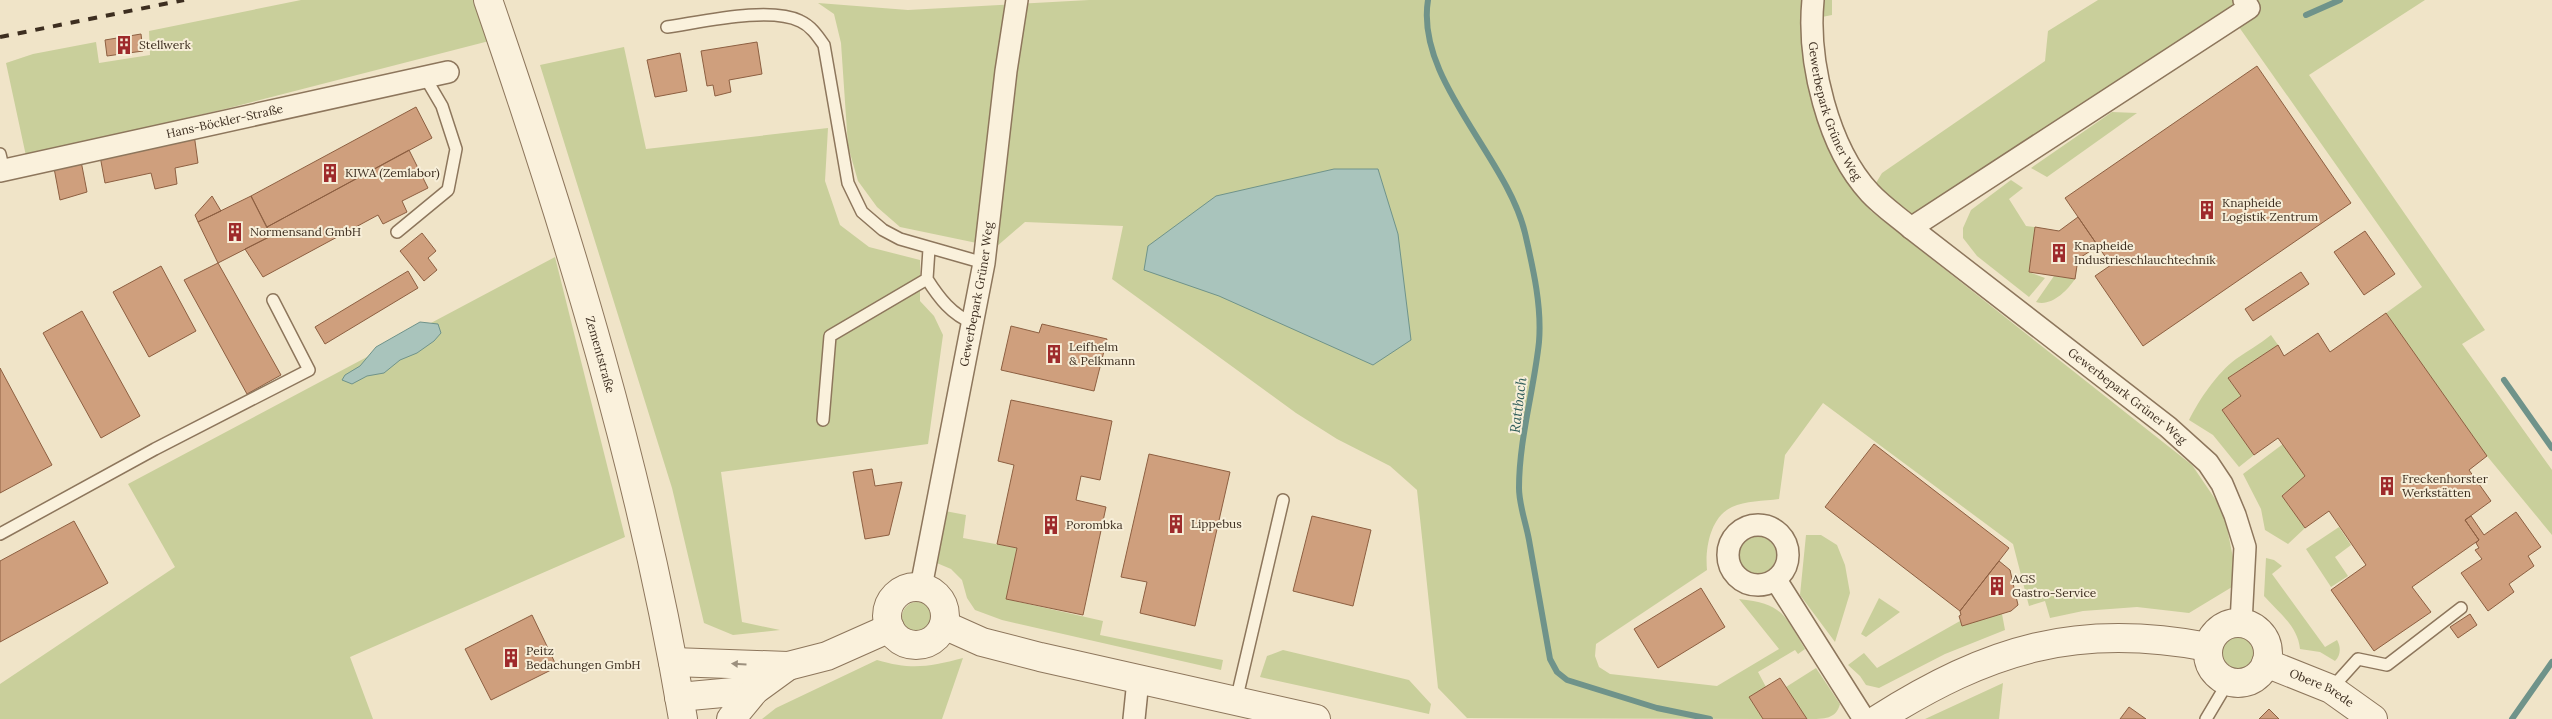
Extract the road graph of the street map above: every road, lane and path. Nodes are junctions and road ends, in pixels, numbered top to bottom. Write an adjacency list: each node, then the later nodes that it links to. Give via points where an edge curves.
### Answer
1 (488, 0): 26 (street, Zementstraße, via 578,276 636,491)
2 (1017, 0): 12 (street, Gewerbepark Grüner Weg)
3 (1813, 0): 9 (street, Gewerbepark Grüner Weg, via 1811,18 1819,81 1836,138 1870,193)
4 (2244, 0): 9 (street, via 2249,8)
5 (667, 27): 11 (lane, via 769,14 794,18 814,30 824,45 848,183 854,199 862,212 883,230)
6 (448, 72): 7 (street, Hans-Böckler-Straße)
7 (425, 77): 8 (street, Hans-Böckler-Straße); 10 (lane, via 442,106 456,149 448,190)
8 (1, 165)
9 (1911, 228): 22 (street, Gewerbepark Grüner Weg, via 2168,427 2208,463 2222,484 2245,547)
10 (397, 232)
11 (929, 249): 12 (lane); 13 (lane)
12 (984, 263): 15 (street, Gewerbepark Grüner Weg)
13 (927, 279): 15 (lane, via 958,317); 16 (lane, via 830,336)
14 (273, 300): 18 (lane, via 309,370)
15 (973, 323): 20 (street, Gewerbepark Grüner Weg)
16 (823, 420)
17 (1283, 500): 33 (lane)
18 (0, 534)
19 (1776, 580): 38 (street)
20 (921, 587): 23 (street, via 933,591 941,600 945,612); 24 (street, via 908,588 897,594 887,616)
21 (2461, 608): 31 (lane, via 2387,665 2358,659)
22 (2241, 623): 25 (street, via 2224,626 2211,638); 27 (street, via 2250,625 2263,637 2268,654)
23 (944, 625): 24 (street, via 937,637 925,644 911,644 899,639); 29 (street, via 982,642)
24 (890, 628): 28 (street, via 827,656)
25 (2208, 647): 30 (street, via 2211,666); 39 (street, via 2137,637 2083,638 2019,650 1923,691)
26 (673, 662): 28 (street, one-way to 26); 34 (street, Zementstraße)
27 (2266, 663): 30 (street, via 2254,678); 31 (street, Obere Brede)
28 (788, 666): 32 (street)
29 (1138, 680): 33 (street); 36 (street)
30 (2228, 682): 40 (lane)
31 (2331, 689): 41 (street, Obere Brede)
32 (755, 690): 34 (street); 35 (street)
33 (1236, 702): 37 (street)
34 (681, 708)
35 (731, 719)
36 (1134, 719)
37 (1316, 719)
38 (1864, 719)
39 (1878, 719)
40 (2206, 719)
41 (2373, 719)

